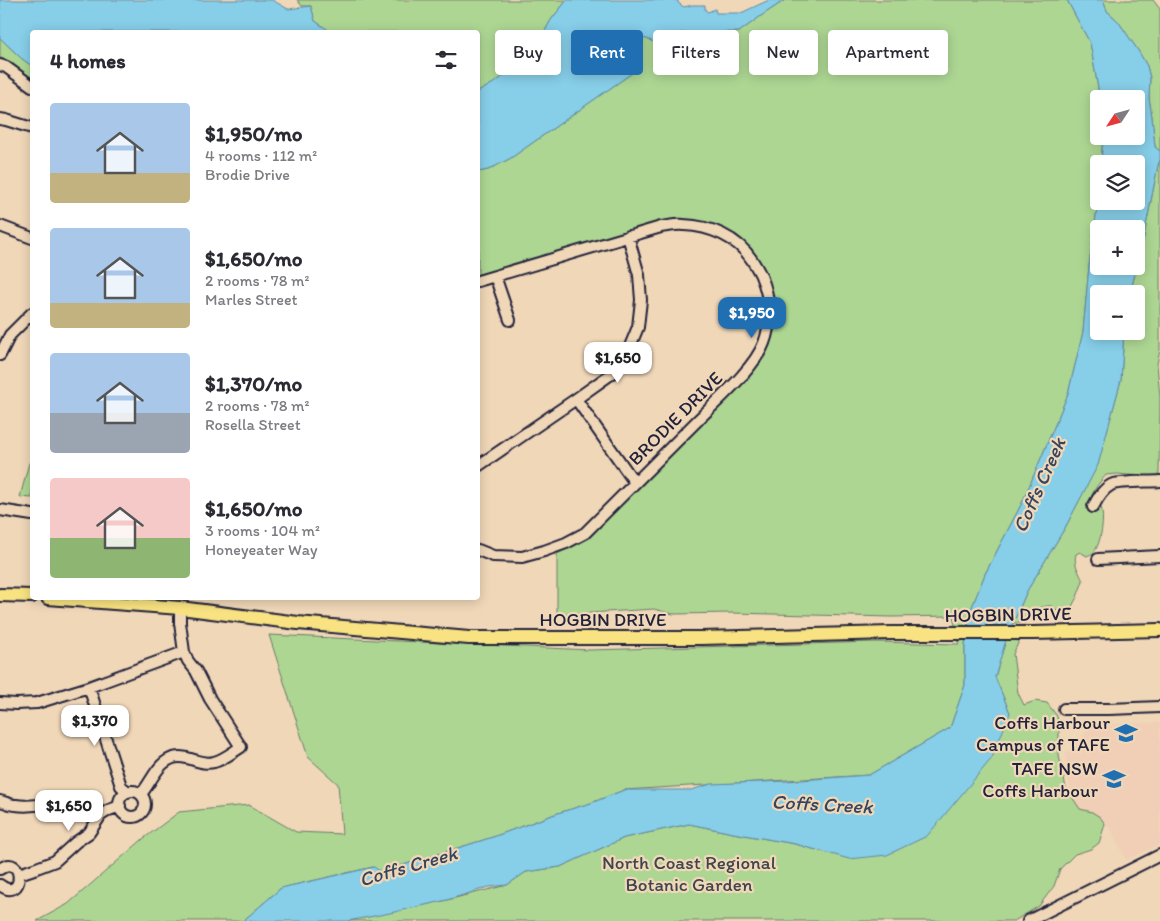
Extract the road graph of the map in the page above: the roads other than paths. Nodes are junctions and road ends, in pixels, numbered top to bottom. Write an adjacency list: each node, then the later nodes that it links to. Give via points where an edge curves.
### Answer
1 (0, 65): 2 (street)
2 (30, 84)
3 (0, 119): 4 (street)
4 (30, 127)
5 (0, 226): 7 (street)
6 (628, 236): 8 (street, BRODIE DRIVE); 13 (street, via 642,300 638,327 614,372); 16 (street, BRODIE DRIVE, via 661,226 682,224 703,227 728,237 748,254 761,275 769,312 763,345 749,367)
7 (30, 237)
8 (496, 276): 9 (street, BRODIE DRIVE); 11 (street)
9 (480, 281)
10 (30, 315): 12 (street, via 10,335)
11 (510, 320)
12 (0, 354)
13 (576, 399): 14 (street); 16 (street)
14 (480, 465)
15 (1160, 481): 17 (street, via 1111,485)
16 (635, 483): 20 (street, BRODIE DRIVE, via 585,532 566,543 522,557 493,556)
17 (1092, 507)
18 (0, 510): 19 (street)
19 (30, 515)
20 (480, 551)
21 (1160, 556): 22 (street)
22 (1098, 559)
23 (0, 595): 24 (main road)
24 (30, 596)
25 (74, 600): 26 (main road, HOGBIN DRIVE)
26 (180, 608): 27 (main road, HOGBIN DRIVE, via 298,623 469,638 700,638); 28 (street)
27 (1160, 630)
28 (184, 652): 29 (street); 34 (street, via 241,747 213,762 178,757 170,759 163,763)
29 (89, 687): 30 (street, via 37,703); 33 (street, via 121,786)
30 (0, 703)
31 (1160, 707): 32 (street)
32 (1064, 709)
33 (128, 792): 34 (street); 37 (street, via 121,798)
34 (141, 794): 37 (street, via 145,808 137,816 126,815)
35 (0, 801): 36 (street, via 21,806)
36 (61, 802)
37 (120, 806): 40 (street, via 101,815 89,833 55,861)
38 (1160, 855): 42 (street)
39 (0, 869): 40 (street, via 11,866)
40 (19, 874): 41 (street, via 16,886 9,889)
41 (1, 887)
42 (1028, 921)

